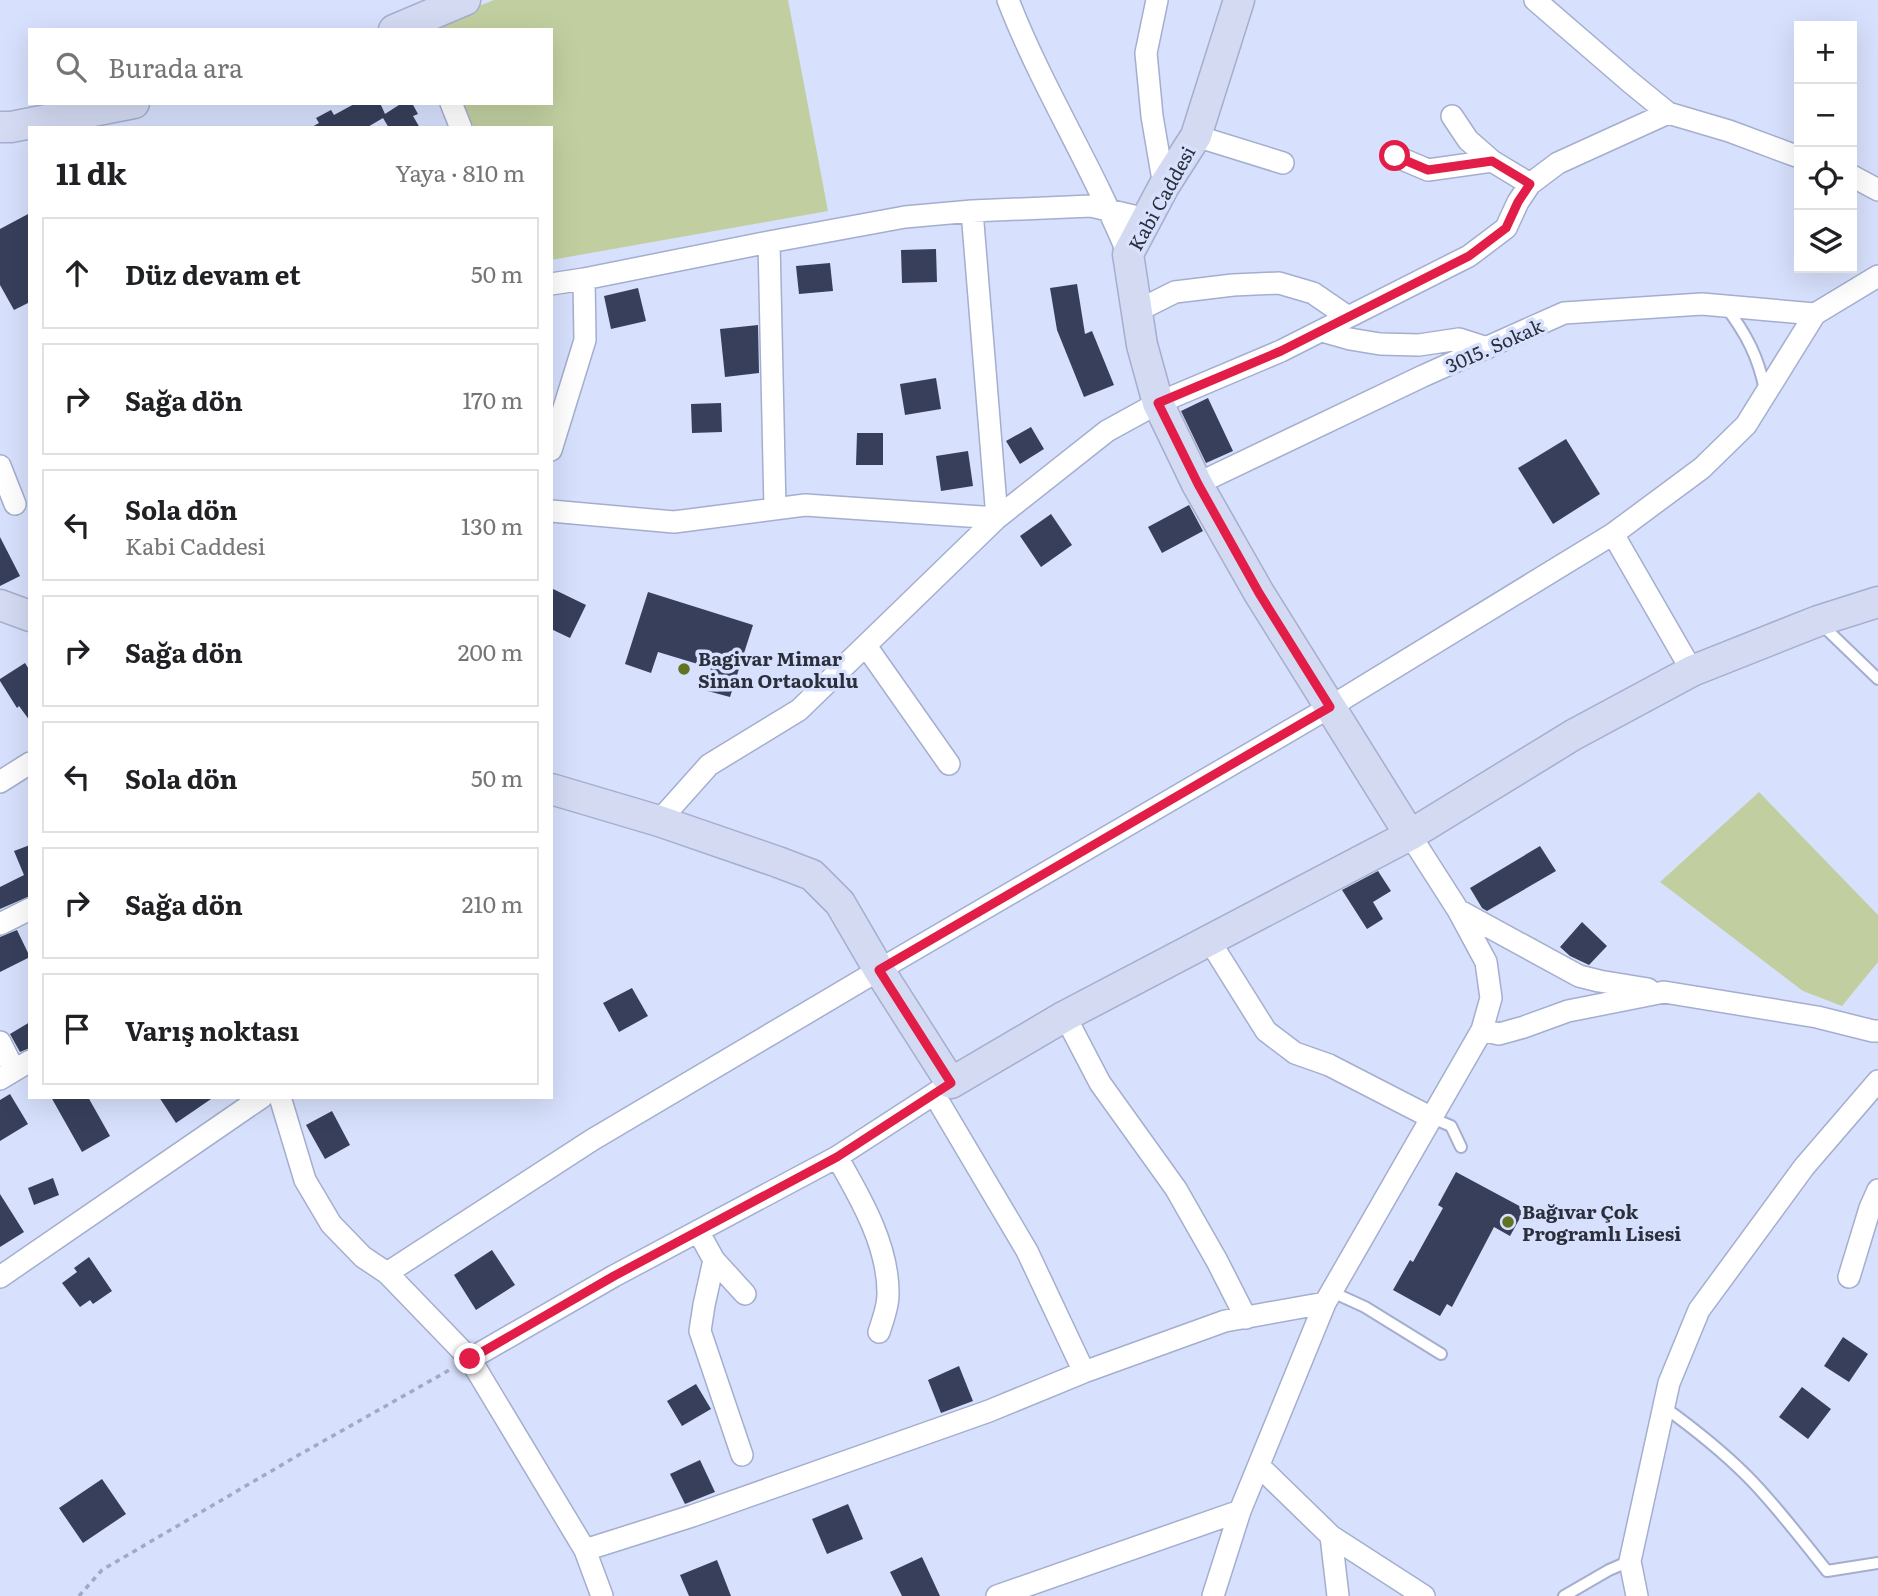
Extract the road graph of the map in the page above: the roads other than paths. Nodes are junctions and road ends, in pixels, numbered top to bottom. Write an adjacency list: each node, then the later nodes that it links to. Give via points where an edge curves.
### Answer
1 (1009, 0): 23 (street, via 1029,52)
2 (1157, 0): 21 (street, via 1146,53)
3 (1239, 0): 14 (street, Kabi Caddesi)
4 (1535, 0): 9 (street)
5 (454, 2): 6 (street)
6 (411, 26)
7 (125, 105): 11 (street)
8 (452, 105): 12 (street)
9 (1668, 113): 15 (street); 20 (street, via 1558,163)
10 (1452, 116): 17 (street, via 1468,140)
11 (40, 125): 13 (street)
12 (460, 126)
13 (0, 127)
14 (1196, 136): 18 (street); 21 (street, Kabi Caddesi)
15 (1794, 155)
16 (1395, 156): 17 (street, via 1428,170)
17 (1492, 161): 20 (street)
18 (1283, 163)
19 (1857, 179): 22 (street)
20 (1530, 184): 34 (street, via 1506,228 1469,256)
21 (1164, 186): 25 (street, Kabi Caddesi)
22 (1878, 190)
23 (1110, 210): 24 (street, via 1091,206); 25 (street); 27 (street)
24 (972, 211): 26 (street, via 905,217); 45 (street)
25 (1146, 219): 27 (street, Kabi Caddesi)
26 (769, 242): 29 (street); 43 (street)
27 (1128, 254): 32 (street, Kabi Caddesi)
28 (1878, 276): 33 (street)
29 (584, 279): 30 (street); 39 (street, via 585,340)
30 (553, 284)
31 (1725, 306): 33 (street, 3015. Sokak); 36 (street, 3015. Sokak, via 1564,313); 37 (lane, via 1756,358)
32 (1137, 311): 34 (street, via 1175,292 1279,283 1313,293); 38 (street, Kabi Caddesi)
33 (1815, 314): 37 (street)
34 (1348, 317): 35 (street)
35 (1322, 331): 36 (street, via 1380,344 1459,339); 38 (street)
36 (1487, 348): 41 (street, 3015. Sokak)
37 (1766, 394): 46 (street, via 1746,425 1702,468)
38 (1158, 403): 41 (street, Kabi Caddesi); 45 (street, via 1107,431)
39 (553, 444)
40 (0, 466): 42 (street)
41 (1198, 484): 54 (street, Kabi Caddesi)
42 (15, 505)
43 (775, 509): 44 (street, via 674,522); 45 (street, via 805,505)
44 (553, 511)
45 (997, 517): 51 (street)
46 (1613, 534): 52 (street); 54 (street)
47 (1878, 603): 50 (street)
48 (0, 604): 49 (street)
49 (28, 615)
50 (1818, 621): 52 (street); 53 (lane)
51 (866, 646): 56 (street); 59 (street, via 799,710 709,765)
52 (1692, 671): 60 (street, via 1573,735)
53 (1878, 679)
54 (1330, 707): 60 (street, Kabi Caddesi); 65 (street)
55 (28, 764): 57 (street)
56 (949, 764)
57 (0, 782)
58 (553, 790): 59 (street)
59 (659, 821): 65 (street, via 812,876 841,903)
60 (1410, 835): 62 (street); 64 (street)
61 (28, 910): 63 (street)
62 (1458, 910): 66 (street, via 1579,976); 68 (street, via 1486,962 1491,998)
63 (0, 924)
64 (1209, 940): 67 (street); 76 (street, via 1265,1031 1295,1053 1329,1065)
65 (879, 970): 73 (street); 82 (street, via 592,1140)
66 (1664, 992): 68 (street, via 1568,1011 1499,1034); 69 (street)
67 (1065, 1016): 73 (street); 87 (street, via 1100,1083 1175,1189)
68 (1482, 1030): 76 (street)
69 (1878, 1031)
70 (0, 1042): 71 (street)
71 (14, 1070)
72 (1878, 1082): 92 (street, via 1804,1167 1699,1310)
73 (942, 1088): 78 (street); 91 (street)
74 (259, 1099): 83 (street)
75 (281, 1099): 82 (street, via 305,1180 331,1224 363,1257)
76 (1432, 1118): 77 (lane, via 1451,1126); 86 (street)
77 (1461, 1147)
78 (837, 1157): 80 (street); 88 (street, via 863,1203 884,1256 888,1295)
79 (1878, 1190): 84 (street)
80 (698, 1231): 81 (street); 90 (street)
81 (714, 1260): 85 (street); 93 (street, via 700,1331)
82 (387, 1273): 90 (street)
83 (0, 1277)
84 (1849, 1277)
85 (745, 1294)
86 (1328, 1297): 87 (street); 89 (lane, via 1365,1307); 94 (street)
87 (1246, 1318): 91 (street, via 1225,1321)
88 (879, 1332)
89 (1441, 1354)
90 (470, 1359): 97 (street)
91 (1084, 1372): 97 (street, via 989,1411)
92 (1664, 1406): 98 (street); 99 (lane, via 1748,1477 1827,1571)
93 (742, 1455)
94 (1259, 1466): 95 (street); 96 (street)
95 (1240, 1511): 101 (street); 102 (street)
96 (1331, 1536): 103 (street); 104 (street)
97 (585, 1550): 100 (street)
98 (1630, 1561): 105 (lane); 106 (street)
99 (1878, 1563)
100 (602, 1596)
101 (998, 1596)
102 (1213, 1596)
103 (1338, 1596)
104 (1424, 1596)
105 (1564, 1596)
106 (1637, 1596)

